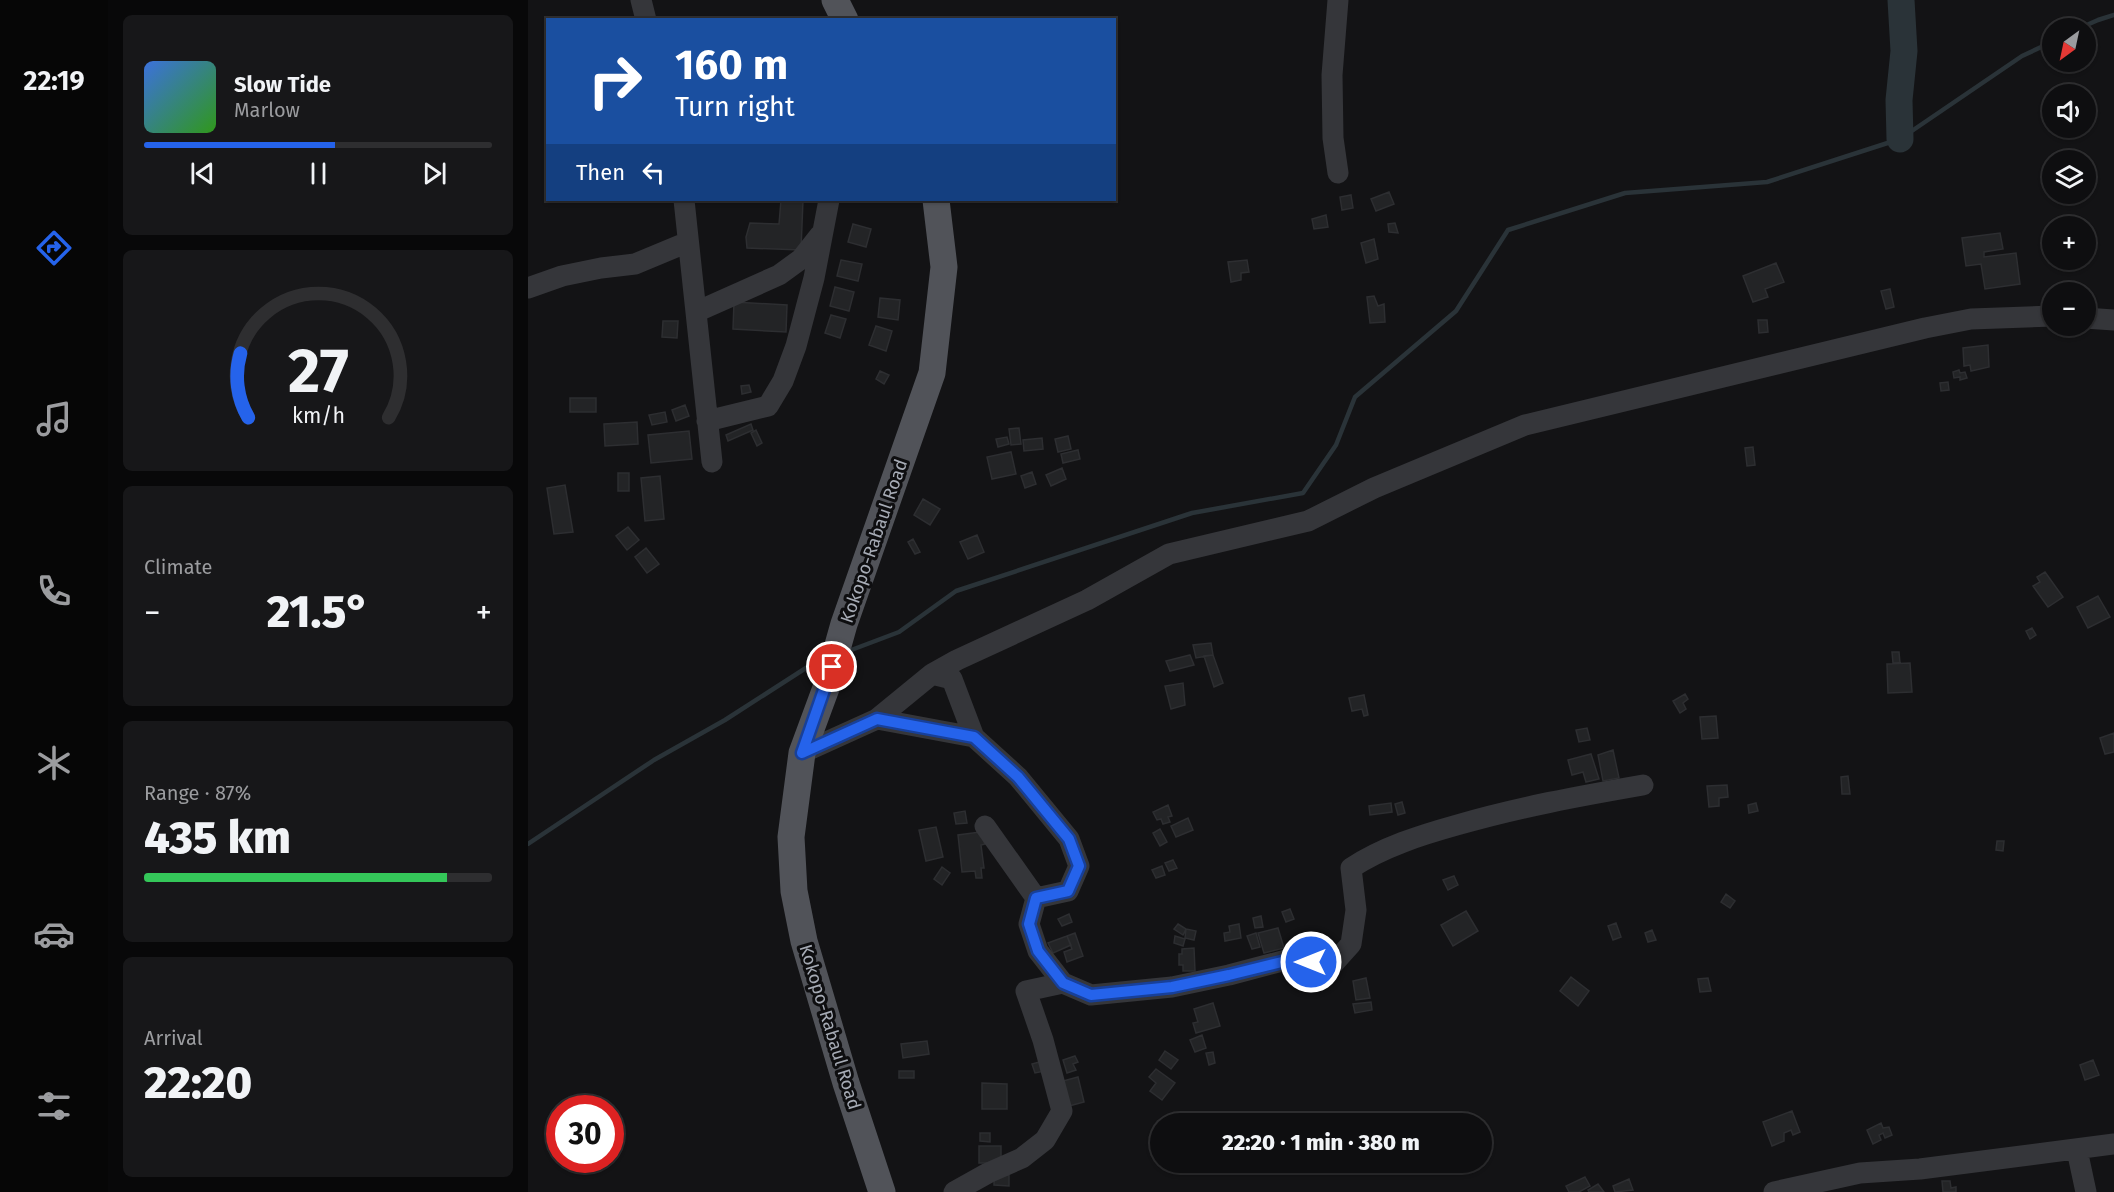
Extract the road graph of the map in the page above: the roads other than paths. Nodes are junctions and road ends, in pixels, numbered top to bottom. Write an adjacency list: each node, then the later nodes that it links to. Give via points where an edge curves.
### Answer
1 (640, 0): 3 (street)
2 (1338, 0): 4 (street, via 1332,75)
3 (645, 18)
4 (1338, 173)
5 (684, 201): 9 (street)
6 (829, 201): 8 (street)
7 (936, 201): 20 (main road, Kokopo-Rabaul Road, via 944,267 932,373)
8 (821, 234): 11 (street, via 801,259 779,275); 15 (street, via 796,346 783,381 768,406)
9 (688, 242): 10 (street, via 635,264); 11 (street)
10 (533, 282)
11 (696, 312): 15 (street)
12 (2042, 316): 17 (street, via 1971,319 1925,328 1525,425 1374,488 1308,521 1169,554 1087,600)
13 (2096, 319): 14 (street)
14 (2114, 320)
15 (708, 421): 16 (street)
16 (712, 462)
17 (932, 674): 18 (street); 19 (street, via 952,679)
18 (877, 719): 19 (street); 20 (street)
19 (974, 737): 23 (street, via 1018,777 1069,839 1079,866 1068,891)
20 (802, 753): 27 (main road, Kokopo-Rabaul Road, via 791,837 794,891 804,941)
21 (1643, 785): 24 (street, via 1510,810 1421,835 1365,859 1351,868 1356,910 1351,944 1333,964 1290,960 1172,987 1091,995)
22 (985, 826): 23 (street)
23 (1036, 898): 24 (street, via 1029,924 1038,951)
24 (1063, 983): 28 (street, via 1026,991 1062,1111 1045,1140 1022,1158)
25 (2114, 1144): 26 (street)
26 (2077, 1150): 29 (street, via 1860,1173); 30 (street)
27 (882, 1192)
28 (954, 1192)
29 (1774, 1192)
30 (2086, 1192)

